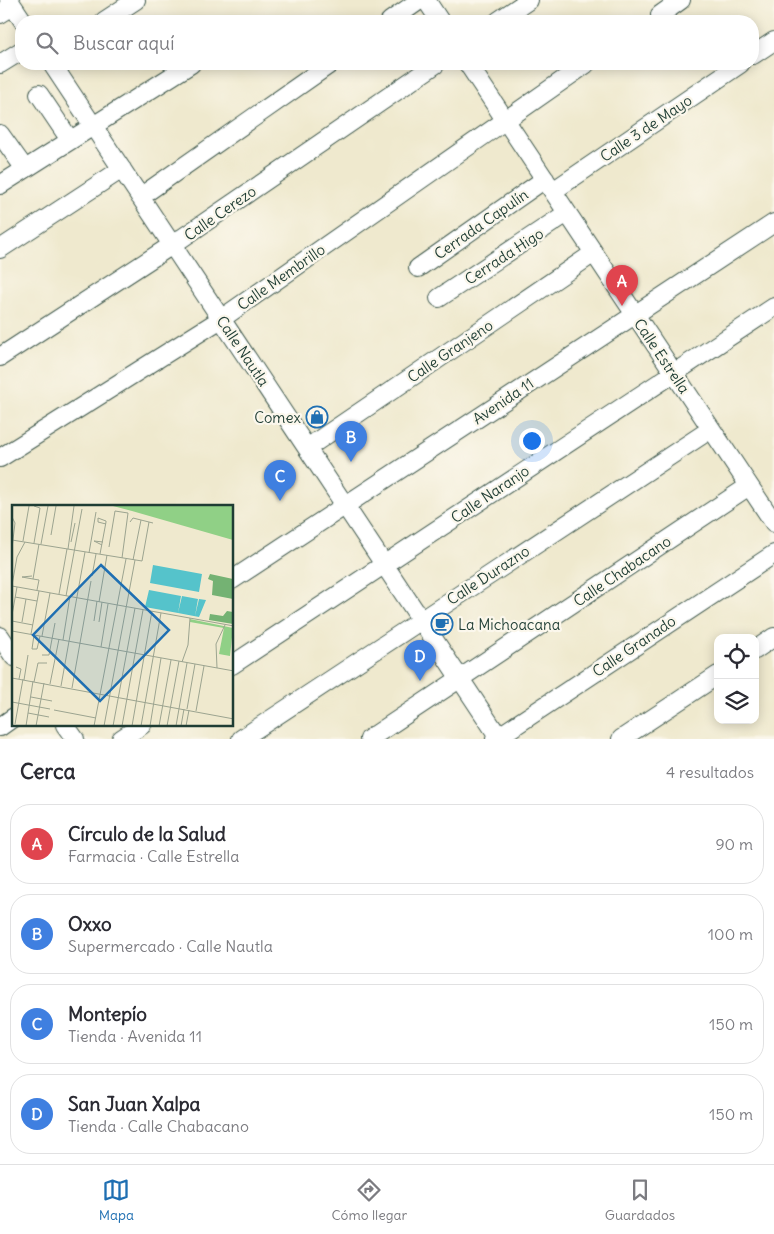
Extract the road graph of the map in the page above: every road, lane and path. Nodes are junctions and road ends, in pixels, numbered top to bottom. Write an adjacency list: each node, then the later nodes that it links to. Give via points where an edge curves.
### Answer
1 (136, 0): 6 (street)
2 (420, 0): 7 (street)
3 (426, 0): 8 (street)
4 (529, 0): 9 (street)
5 (681, 0): 10 (street)
6 (113, 15)
7 (399, 15)
8 (436, 15)
9 (507, 15)
10 (660, 15)
11 (774, 40): 12 (street)
12 (759, 51)
13 (15, 54): 14 (street)
14 (0, 64)
15 (56, 70): 24 (street, Calle Nautla)
16 (182, 70): 24 (street)
17 (321, 70): 31 (street)
18 (427, 70): 34 (street, Calle Cerezo)
19 (472, 70): 23 (street, Calle Estrella)
20 (577, 70): 23 (street, Calle Membrillo)
21 (731, 70): 30 (street, Calle 3 de Mayo)
22 (39, 94): 26 (street)
23 (505, 120): 30 (street, Calle Estrella); 41 (street, Calle Membrillo)
24 (93, 126): 26 (street); 28 (street, Calle Nautla)
25 (0, 134): 27 (street)
26 (70, 140): 27 (street)
27 (25, 169): 29 (street)
28 (122, 169): 31 (street, Calle Nautla); 35 (street)
29 (0, 185)
30 (549, 185): 32 (street, Calle Estrella); 37 (street, Cerrada Capulín)
31 (140, 197): 34 (street, Calle Nautla)
32 (567, 213): 36 (street, Calle Estrella); 38 (street, Cerrada Higo)
33 (774, 223): 40 (street, Avenida 11)
34 (172, 245): 41 (street, Calle Nautla); 42 (street, Calle Cerezo)
35 (0, 249)
36 (594, 253): 40 (street, Calle Estrella); 45 (street, Calle Granjeno)
37 (418, 268)
38 (440, 298)
39 (774, 307): 43 (street, Calle Naranjo)
40 (634, 314): 43 (street, Calle Estrella); 48 (street, Avenida 11)
41 (221, 319): 45 (street, Calle Nautla); 46 (street, Calle Membrillo)
42 (0, 357)
43 (673, 372): 44 (street, Calle Estrella); 51 (street, Calle Naranjo)
44 (712, 429): 47 (street, Calle Estrella); 53 (street, Calle Durazno)
45 (307, 448): 48 (street, Calle Nautla)
46 (0, 458)
47 (750, 486): 49 (street, Calle Estrella); 60 (street, Calle Chabacano)
48 (345, 506): 51 (street, Calle Nautla); 52 (street, Avenida 11)
49 (774, 523)
50 (774, 554): 65 (street, Calle Granado)
51 (385, 565): 53 (street, Calle Nautla); 58 (street, Calle Naranjo)
52 (234, 579)
53 (421, 619): 60 (street, Calle Nautla); 68 (street, Calle Durazno)
54 (0, 636): 57 (street)
55 (774, 637): 56 (street)
56 (759, 647)
57 (12, 654)
58 (234, 664)
59 (714, 678): 70 (street)
60 (460, 679): 65 (street, Calle Nautla); 69 (street, Calle Chabacano)
61 (12, 718): 62 (street)
62 (0, 726)
63 (67, 726): 66 (street)
64 (140, 726): 67 (street)
65 (498, 738)
66 (75, 739)
67 (121, 739)
68 (241, 739)
69 (369, 739)
70 (621, 739)

